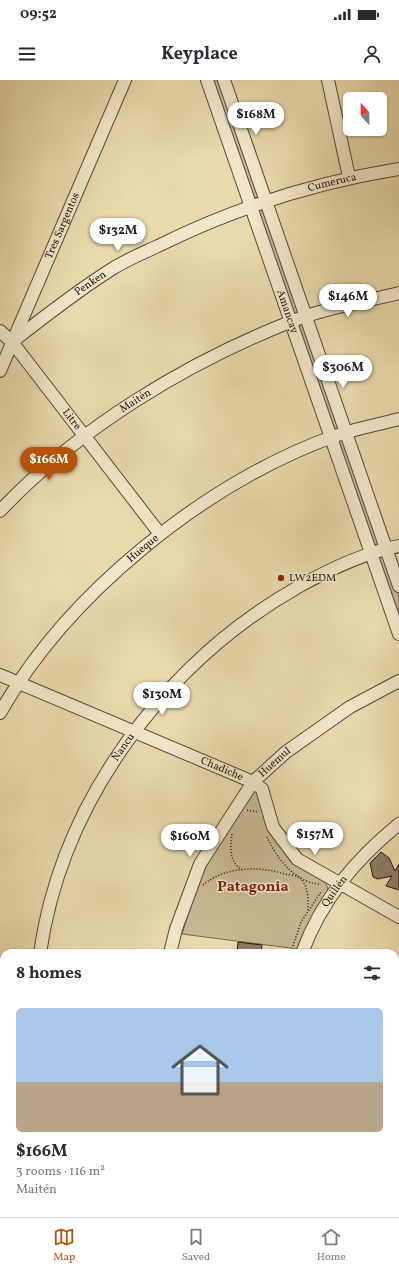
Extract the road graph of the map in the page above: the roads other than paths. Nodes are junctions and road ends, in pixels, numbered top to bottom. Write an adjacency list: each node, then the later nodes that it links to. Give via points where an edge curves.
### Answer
1 (124, 80): 13 (street, Tres Sargentos)
2 (207, 80): 8 (street, Amancay)
3 (224, 80): 7 (street, Amancay)
4 (328, 80): 6 (street)
5 (399, 169): 6 (street, Cumeruca)
6 (349, 177): 7 (street, Cumeruca)
7 (265, 200): 8 (street, Penken); 10 (street, Amancay)
8 (250, 205): 11 (street, Amancay); 13 (street, Penken, via 175,237 114,268 60,303)
9 (399, 293): 10 (street, Maitén)
10 (306, 317): 11 (street, Maitén); 16 (street, Amancay)
11 (291, 322): 17 (street, Maitén, via 168,379); 18 (street, Amancay)
12 (0, 331): 13 (street, Litre)
13 (12, 342): 14 (street, Tres Sargentos); 17 (street, Litre)
14 (0, 371)
15 (399, 419): 16 (street, Hueque)
16 (345, 432): 18 (street, Hueque); 22 (street, Amancay)
17 (85, 436): 19 (street, Maitén, via 50,463); 20 (street, Litre)
18 (330, 438): 20 (street, Hueque, via 273,463 215,495); 23 (street, Amancay)
19 (0, 511)
20 (160, 534): 28 (street, Hueque, via 110,578 61,628)
21 (399, 546): 22 (street, Ñancu)
22 (386, 548): 23 (street, Ñancu); 24 (street, Amancay)
23 (371, 552): 25 (street, Amancay); 30 (street, Ñancu, via 318,576 274,601 220,640 172,686)
24 (399, 586)
25 (399, 634)
26 (0, 676): 28 (street, Chadiche)
27 (399, 681): 31 (street, Huemul, via 350,707 286,752)
28 (17, 683): 29 (street, Hueque); 30 (street, Chadiche)
29 (0, 714)
30 (135, 732): 31 (street, Chadiche); 35 (street, Ñancu, via 103,777 71,842 52,898)
31 (253, 782): 33 (street, Chadiche, via 262,789 273,827 297,859); 36 (street, Huemul, via 200,864)
32 (399, 824): 33 (street, Quillén, via 372,846)
33 (339, 884): 34 (street, Chadiche); 37 (street, Quillén, via 320,912)
34 (399, 917)
35 (41, 949)
36 (171, 949)
37 (304, 949)

